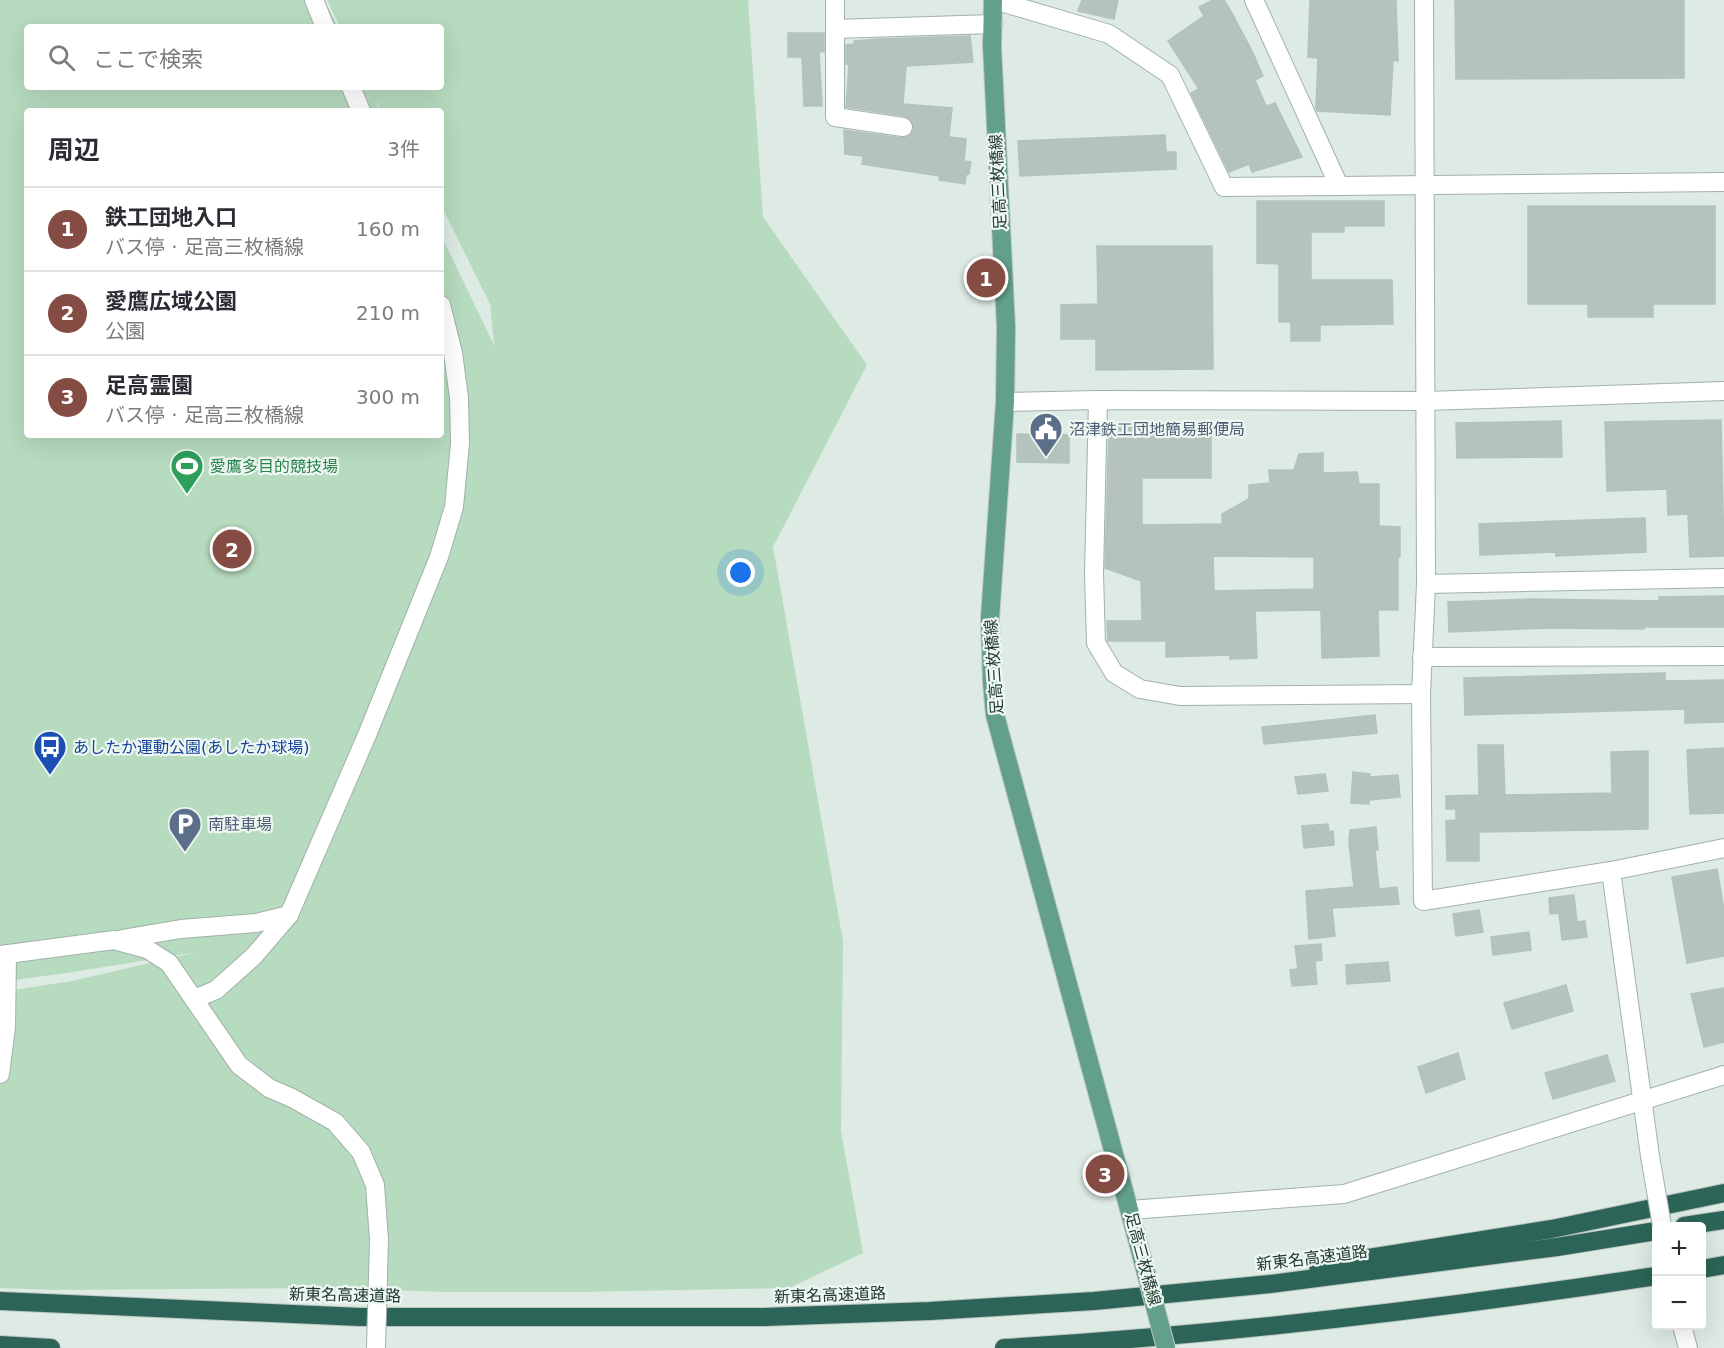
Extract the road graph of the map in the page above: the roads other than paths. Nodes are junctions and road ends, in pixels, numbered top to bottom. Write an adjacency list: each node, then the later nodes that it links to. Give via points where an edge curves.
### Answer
1 (314, 0): 6 (street)
2 (835, 0): 8 (street)
3 (1254, 0): 14 (street)
4 (1424, 0): 13 (street)
5 (993, 1): 7 (main road, 足高三枚橋線); 14 (street, via 1109,34 1170,75 1224,187)
6 (325, 24)
7 (993, 24): 8 (street); 19 (main road, 足高三枚橋線, via 1006,327)
8 (835, 29): 11 (street, via 835,117)
9 (352, 90): 10 (street)
10 (360, 108)
11 (903, 127)
12 (1724, 182): 13 (street)
13 (1425, 184): 14 (street); 18 (street)
14 (1339, 186)
15 (444, 318): 27 (street, via 459,398 460,444 454,507 439,557)
16 (1724, 391): 18 (street)
17 (1098, 400): 18 (street); 19 (street); 24 (street, via 1096,643 1114,672 1140,689 1180,696)
18 (1426, 401): 21 (street)
19 (1005, 402): 35 (main road, 足高三枚橋線, via 990,618 995,715)
20 (1724, 578): 21 (street)
21 (1426, 584): 23 (street)
22 (1724, 656): 23 (street)
23 (1422, 657): 24 (street)
24 (1421, 694): 26 (street, via 1423,901)
25 (1724, 848): 26 (street)
26 (1611, 871): 33 (street)
27 (289, 915): 28 (street, via 256,923); 30 (street, via 254,956 216,990)
28 (114, 940): 29 (street); 30 (street, via 147,949 170,963)
29 (4, 954): 31 (street, via 6,1027)
30 (195, 999): 47 (street, bridge, via 239,1065 269,1088 335,1122 361,1152 375,1185 379,1240)
31 (0, 1074)
32 (1724, 1075): 33 (street)
33 (1641, 1100): 35 (street, via 1344,1194); 37 (street, bridge)
34 (1724, 1193): 44 (highway, via 1552,1229)
35 (1132, 1217): 49 (main road, 足高三枚橋線, bridge)
36 (1724, 1220): 38 (highway)
37 (1661, 1222)
38 (1706, 1223)
39 (1652, 1232): 44 (highway, 新東名高速道路, via 1270,1284)
40 (1724, 1266): 41 (highway)
41 (1706, 1268)
42 (1652, 1277): 48 (highway, via 1302,1323)
43 (0, 1301): 44 (highway, 新東名高速道路, via 360,1317 765,1317)
44 (1094, 1301)
45 (0, 1345): 46 (highway)
46 (51, 1348)
47 (376, 1348)
48 (1004, 1348)
49 (1166, 1348)

